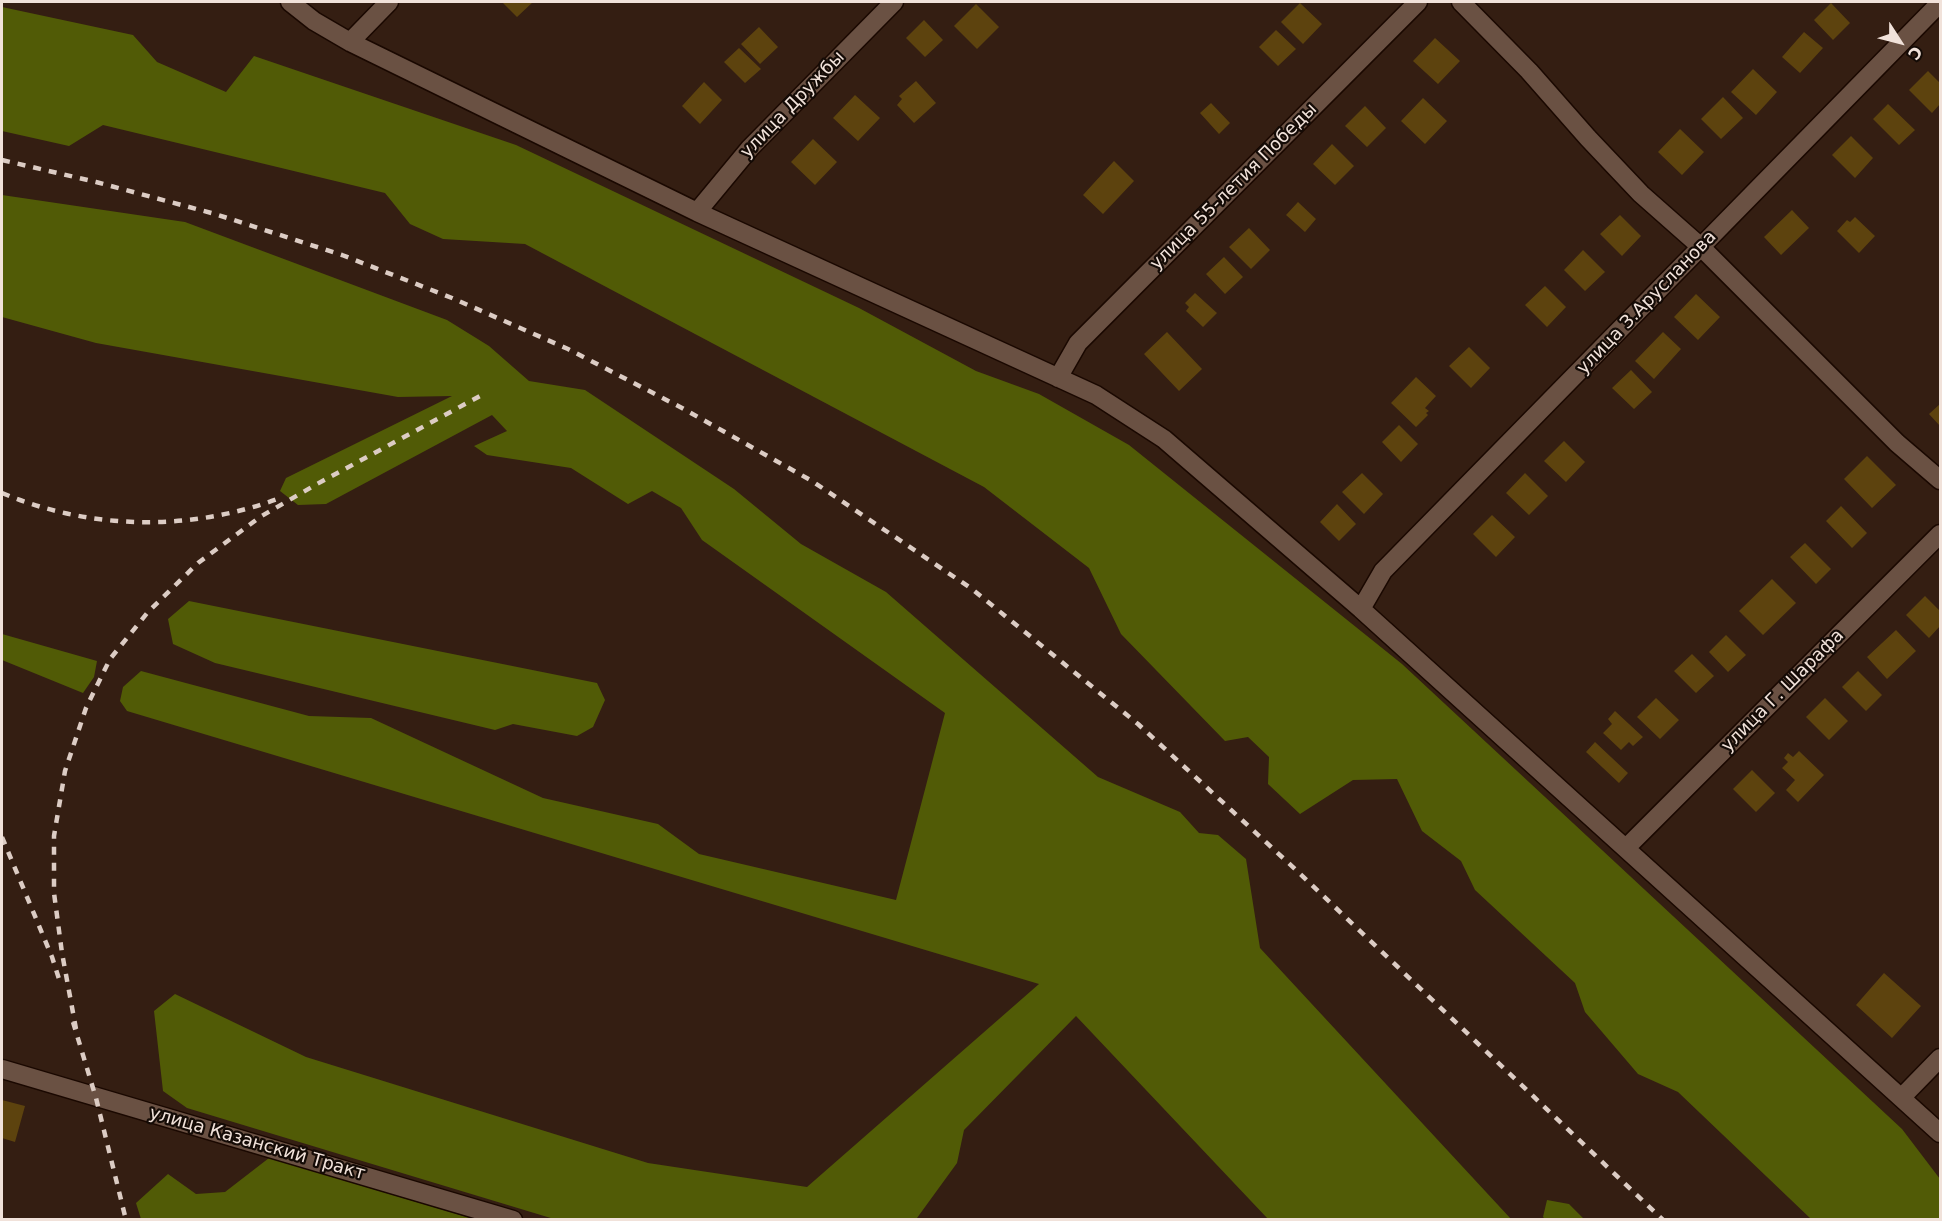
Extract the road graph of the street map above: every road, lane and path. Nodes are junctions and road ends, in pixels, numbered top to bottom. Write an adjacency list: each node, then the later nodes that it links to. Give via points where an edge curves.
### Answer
1 (290, 2): 7 (street)
2 (388, 2): 7 (street)
3 (894, 2): 8 (street, улица Дружбы, via 750,148)
4 (1418, 2): 10 (street, улица 55-летия Победы, via 1078,343)
5 (1461, 2): 9 (street, via 1529,70 1641,194)
6 (1941, 3): 9 (street, улица З.Арусланова)
7 (350, 42): 8 (street)
8 (697, 212): 10 (street)
9 (1701, 247): 11 (street, via 1897,443); 13 (street, улица З.Арусланова, via 1383,571)
10 (1058, 378): 13 (street, via 1096,395 1164,439)
11 (1941, 480)
12 (1941, 534): 14 (street, улица Г. Шарафа)
13 (1360, 609): 14 (street)
14 (1626, 848): 17 (street)
15 (1941, 1058): 17 (street)
16 (2, 1069): 19 (street, улица Казанский Тракт)
17 (1902, 1097): 18 (street)
18 (1941, 1133)
19 (513, 1220)

